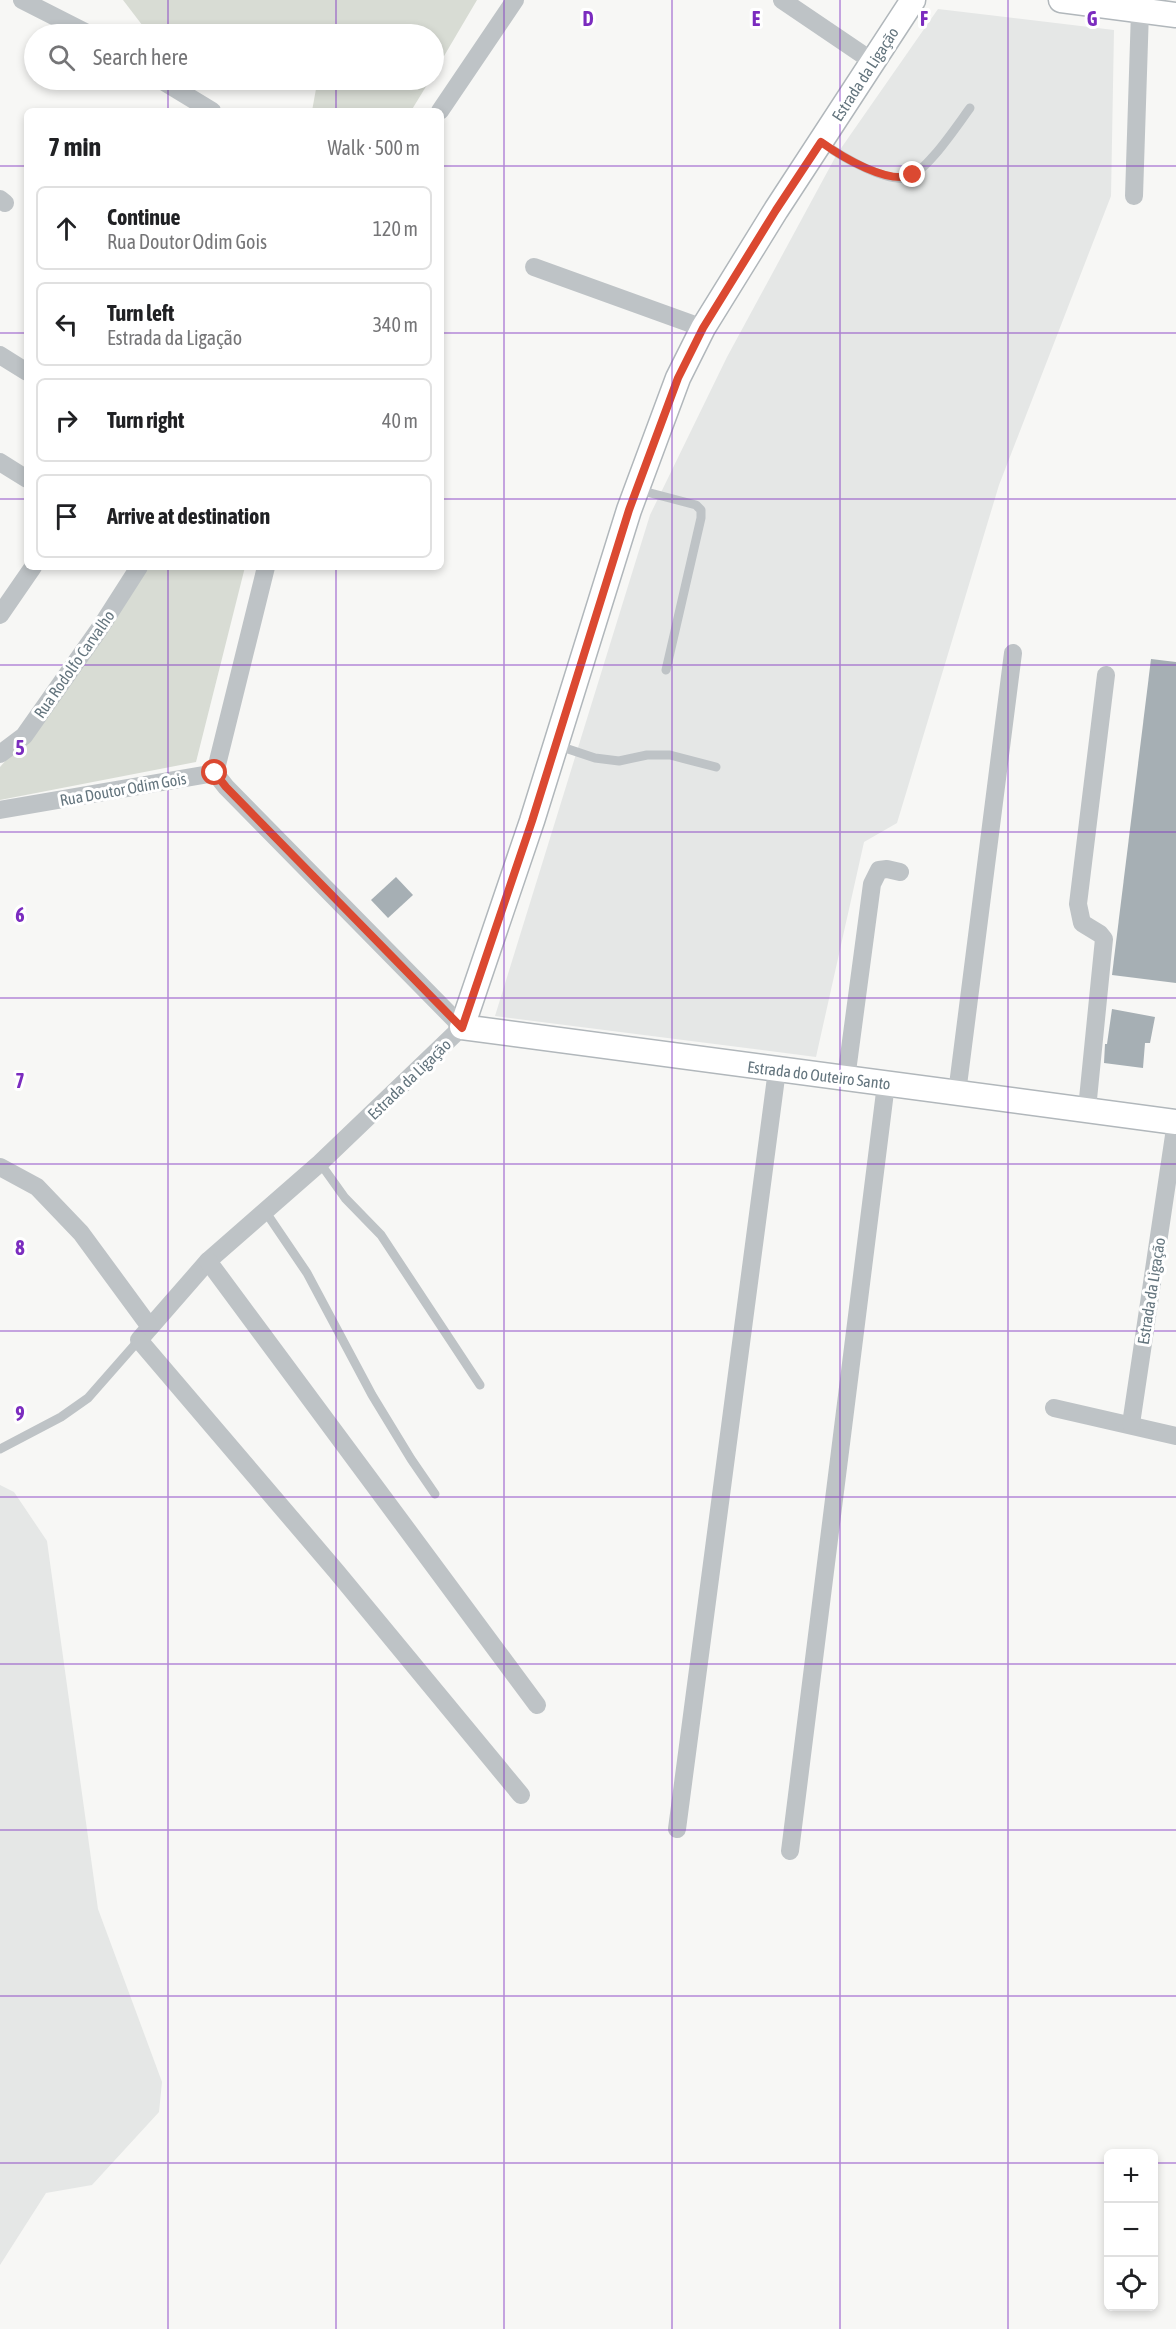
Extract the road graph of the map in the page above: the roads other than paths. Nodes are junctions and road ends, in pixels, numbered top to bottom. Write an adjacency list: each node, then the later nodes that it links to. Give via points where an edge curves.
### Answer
1 (22, 0): 8 (street)
2 (515, 0): 12 (street)
3 (782, 0): 9 (street)
4 (914, 0): 9 (street, Estrada da Ligação)
5 (1062, 0): 6 (street)
6 (1140, 11): 7 (street); 15 (street)
7 (1176, 15)
8 (69, 24)
9 (872, 61): 14 (street, Estrada da Ligação)
10 (177, 90): 11 (street)
11 (207, 108)
12 (442, 108)
13 (970, 108): 14 (lane, via 930,161 905,178 888,176 845,159)
14 (821, 142): 17 (street, Estrada da Ligação)
15 (1134, 196)
16 (534, 267): 17 (street)
17 (703, 328): 22 (street, Estrada da Ligação, via 678,378)
18 (0, 355): 19 (street)
19 (24, 370)
20 (0, 462): 21 (street)
21 (24, 477)
22 (636, 489): 28 (lane, via 696,505 701,510); 30 (street, Estrada da Ligação)
23 (31, 570): 26 (street)
24 (138, 570): 31 (street, Rua Rodolfo Carvalho, via 24,736)
25 (266, 570): 33 (street)
26 (0, 615)
27 (1013, 653): 40 (street)
28 (666, 670)
29 (1106, 675): 41 (street, via 1078,904 1082,924 1104,939)
30 (556, 745): 32 (lane, via 595,758 619,761 670,755); 36 (street, Estrada da Ligação)
31 (0, 754)
32 (716, 767)
33 (215, 773): 34 (street, Rua Doutor Odim Gois); 36 (street)
34 (0, 810)
35 (900, 872): 38 (street, via 879,870 872,884)
36 (462, 1028): 37 (street, Estrada do Outeiro Santo); 43 (street, Estrada da Ligação)
37 (777, 1070): 38 (street, Estrada do Outeiro Santo); 56 (street)
38 (846, 1079): 39 (street, Estrada do Outeiro Santo)
39 (886, 1084): 40 (street, Estrada do Outeiro Santo); 57 (street)
40 (957, 1093): 41 (street, Estrada do Outeiro Santo)
41 (1087, 1109): 42 (street, Estrada do Outeiro Santo)
42 (1176, 1122): 50 (street, Estrada da Ligação)
43 (320, 1163): 45 (street, Estrada da Ligação); 48 (lane, via 345,1198 381,1235)
44 (0, 1167): 47 (street, via 37,1187 81,1233)
45 (265, 1211): 46 (street, Estrada da Ligação); 53 (lane, via 307,1273 372,1395)
46 (208, 1261): 47 (street, Estrada da Ligação); 54 (street)
47 (144, 1333): 52 (lane, via 88,1398); 55 (street)
48 (480, 1385)
49 (1054, 1408): 50 (street)
50 (1131, 1424): 51 (street)
51 (1176, 1436)
52 (0, 1449)
53 (435, 1494)
54 (537, 1705)
55 (521, 1795)
56 (677, 1829)
57 (790, 1851)

